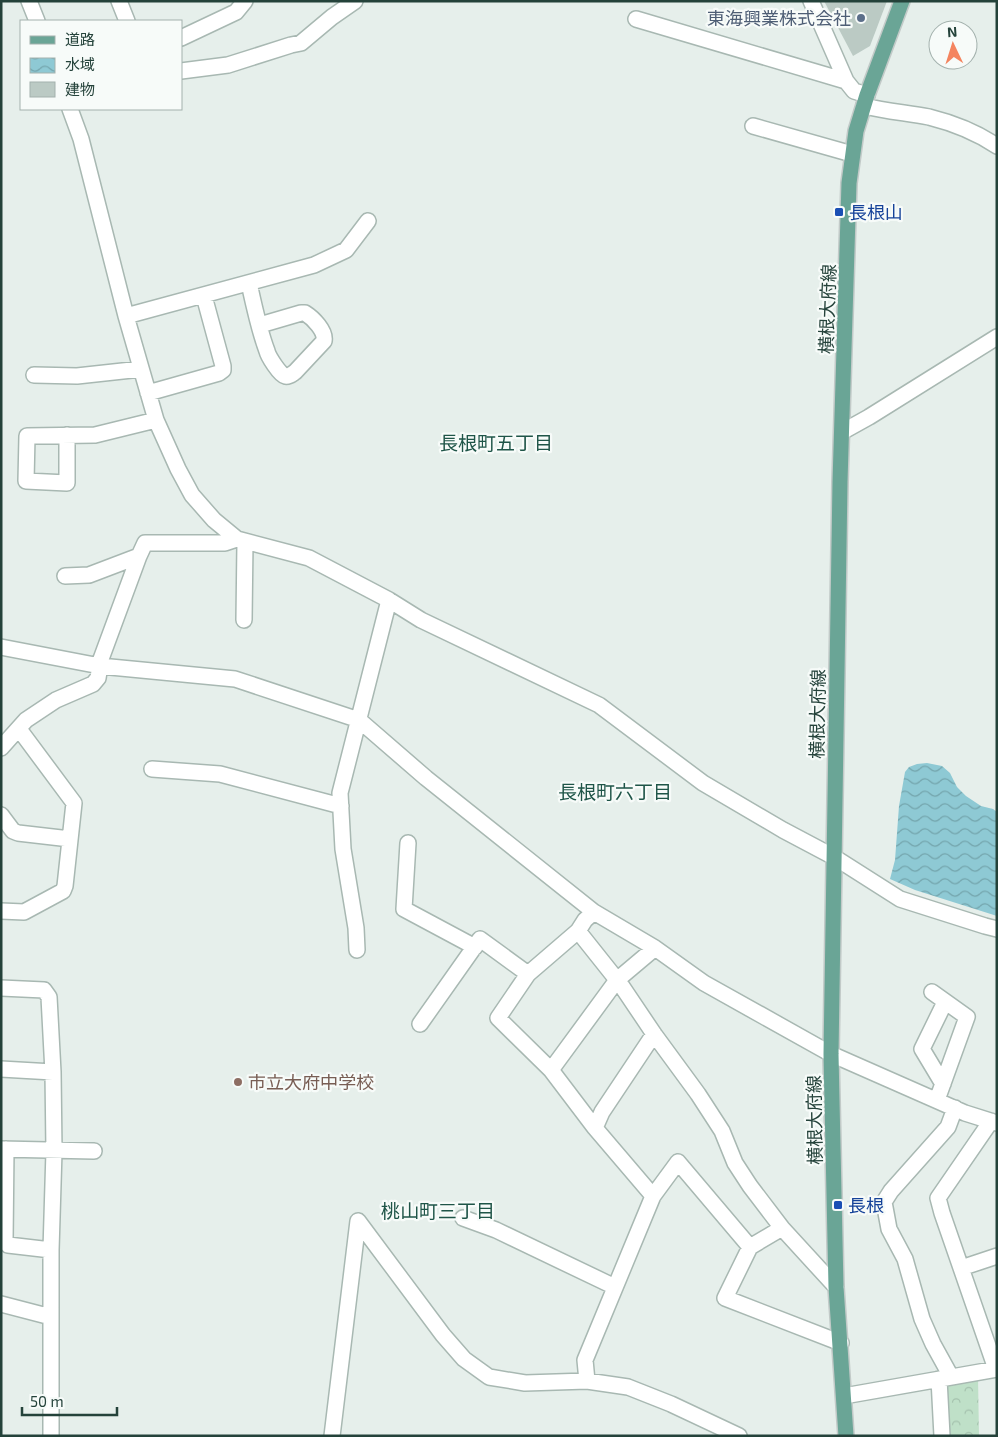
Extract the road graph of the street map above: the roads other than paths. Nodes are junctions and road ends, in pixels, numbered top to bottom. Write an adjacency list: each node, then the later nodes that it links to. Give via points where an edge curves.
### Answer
1 (29, 1): 8 (street)
2 (119, 1): 9 (street)
3 (245, 1): 10 (street, via 236,12)
4 (355, 1): 11 (street, via 301,43 228,65)
5 (811, 1): 12 (street)
6 (902, 1): 13 (main road, 横根大府線)
7 (636, 19): 12 (street)
8 (37, 20)
9 (127, 20)
10 (182, 38)
11 (182, 72)
12 (846, 82): 13 (street)
13 (865, 101): 16 (street, via 884,111 931,118 964,128); 17 (main road, 横根大府線)
14 (70, 110): 21 (street, via 81,139)
15 (753, 126): 17 (street)
16 (997, 146)
17 (852, 154): 28 (main road, 横根大府線)
18 (368, 221): 19 (street, via 346,250 314,265)
19 (249, 283): 20 (street); 22 (street)
20 (204, 296): 21 (street); 26 (street, via 223,370)
21 (126, 316): 24 (street)
22 (260, 325): 22 (street, via 267,353 286,377 295,372 325,337 305,313)
23 (997, 337): 28 (street)
24 (141, 370): 25 (street, via 77,376); 26 (street)
25 (34, 375)
26 (148, 393): 27 (street)
27 (156, 420): 29 (street, via 95,435); 30 (street, via 192,495 214,520)
28 (842, 432): 45 (main road, 横根大府線)
29 (67, 435)
30 (241, 540): 31 (street, via 145,544); 33 (street, via 309,558); 34 (street)
31 (139, 556): 32 (street, via 89,575); 36 (street)
32 (65, 576)
33 (389, 600): 37 (street); 45 (street, via 421,620 599,705 703,782)
34 (244, 620)
35 (1, 647): 36 (street)
36 (100, 666): 37 (street, via 235,679); 38 (street, via 93,684 56,700 26,720)
37 (359, 720): 41 (street, via 340,793); 47 (street, via 426,778)
38 (19, 729): 39 (street); 43 (street, via 74,803)
39 (1, 748)
40 (152, 768): 41 (street, via 220,774)
41 (341, 806): 52 (street, via 343,850)
42 (1, 815): 43 (street, via 18,833)
43 (70, 839): 46 (street, via 63,891 24,912)
44 (408, 843): 50 (street, via 404,909)
45 (834, 857): 48 (street, via 900,899); 60 (main road, 横根大府線)
46 (1, 911)
47 (594, 912): 49 (street); 51 (street)
48 (997, 929)
49 (578, 931): 53 (street); 54 (street)
50 (475, 946): 53 (street, via 480,939); 58 (street)
51 (655, 948): 54 (street); 60 (street, via 704,983)
52 (357, 950)
53 (528, 974): 62 (street, via 498,1018)
54 (617, 980): 59 (street); 62 (street)
55 (1, 988): 63 (street, via 44,990 50,997)
56 (932, 992): 57 (street)
57 (945, 1002): 64 (street, via 922,1049); 64 (street, via 966,1017)
58 (420, 1024)
59 (654, 1034): 68 (street, via 602,1112); 74 (street, via 698,1094 722,1131 735,1163)
60 (831, 1054): 65 (street); 79 (main road, 横根大府線)
61 (1, 1069): 63 (street)
62 (551, 1070): 68 (street)
63 (53, 1072): 70 (street)
64 (943, 1084): 65 (street)
65 (937, 1100): 66 (street)
66 (956, 1108): 67 (street); 85 (street, via 948,1126 884,1202 889,1229 905,1259 922,1319 949,1373)
67 (994, 1122): 78 (street, via 938,1198)
68 (595, 1128): 72 (street)
69 (4, 1149): 70 (street); 76 (street, via 5,1241 8,1245)
70 (54, 1150): 71 (street); 76 (street)
71 (94, 1151)
72 (653, 1196): 75 (street, via 678,1162); 80 (street)
73 (463, 1218): 80 (street, via 496,1230)
74 (782, 1228): 75 (street); 79 (street)
75 (750, 1247): 83 (street, via 725,1298)
76 (51, 1250): 82 (street)
77 (997, 1256): 78 (street)
78 (961, 1268): 84 (street)
79 (836, 1287): 83 (main road, 横根大府線)
80 (615, 1288): 86 (street, via 585,1360)
81 (1, 1304): 82 (street)
82 (51, 1316): 88 (street)
83 (841, 1343): 87 (main road, 横根大府線)
84 (997, 1369): 85 (street)
85 (944, 1378): 87 (street); 92 (street)
86 (587, 1381): 89 (street, via 525,1383 489,1377 464,1359 443,1335 358,1221); 90 (street, via 628,1387)
87 (844, 1396): 91 (main road, 横根大府線)
88 (51, 1436)
89 (332, 1436)
90 (739, 1436)
91 (846, 1436)
92 (942, 1436)

